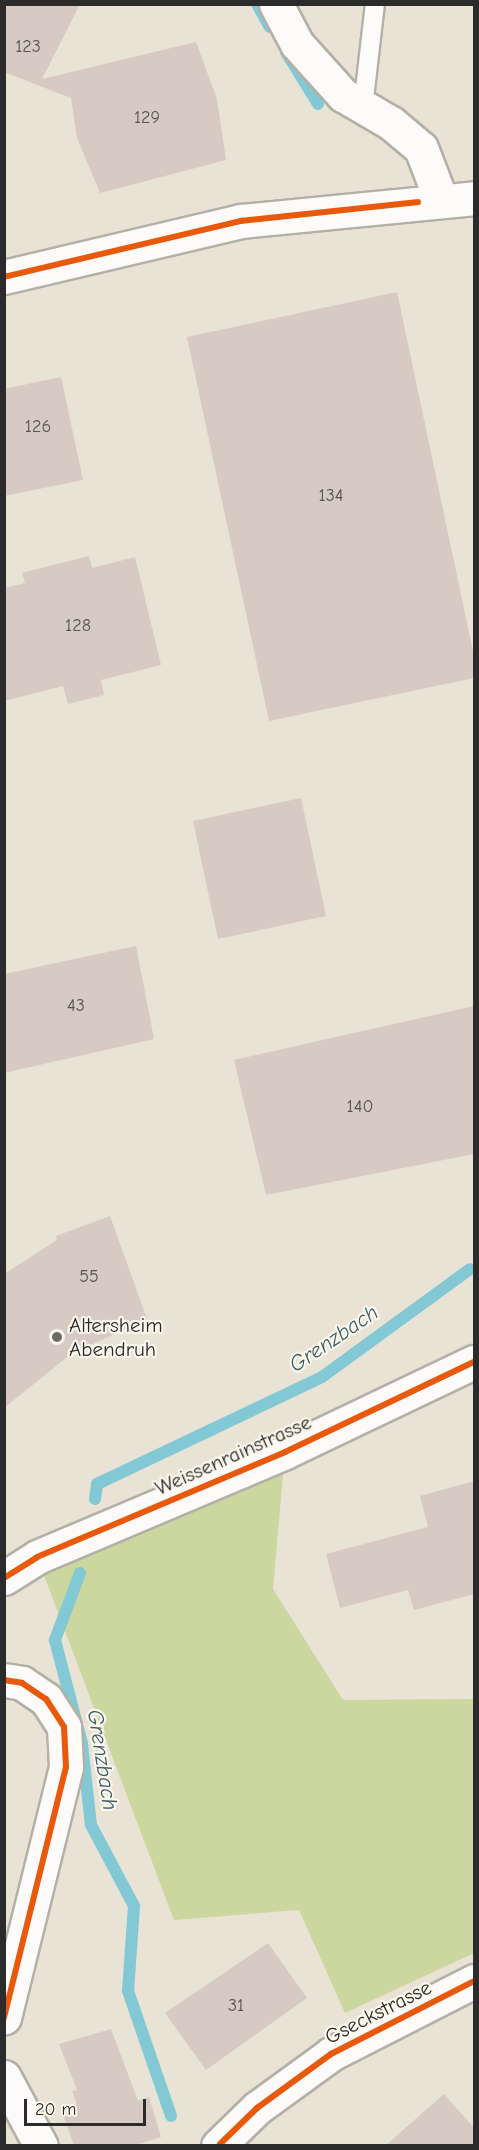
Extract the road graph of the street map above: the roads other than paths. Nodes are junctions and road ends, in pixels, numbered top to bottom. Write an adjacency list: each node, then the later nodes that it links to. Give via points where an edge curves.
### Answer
1 (276, 4): 3 (street, via 297,44 343,95)
2 (375, 4): 3 (lane)
3 (363, 106): 5 (street, via 421,148)
4 (474, 198): 5 (street)
5 (441, 200): 6 (street, via 241,221)
6 (4, 277)
7 (474, 1362): 8 (street, Weissenrainstrasse, via 285,1452 37,1557)
8 (4, 1578)
9 (4, 1680): 11 (street, via 22,1683 46,1699 64,1727 66,1767)
10 (474, 1981): 14 (street, Gseckstrasse, via 331,2054 257,2108)
11 (4, 2017)
12 (4, 2077): 13 (street)
13 (41, 2145)
14 (218, 2145)

